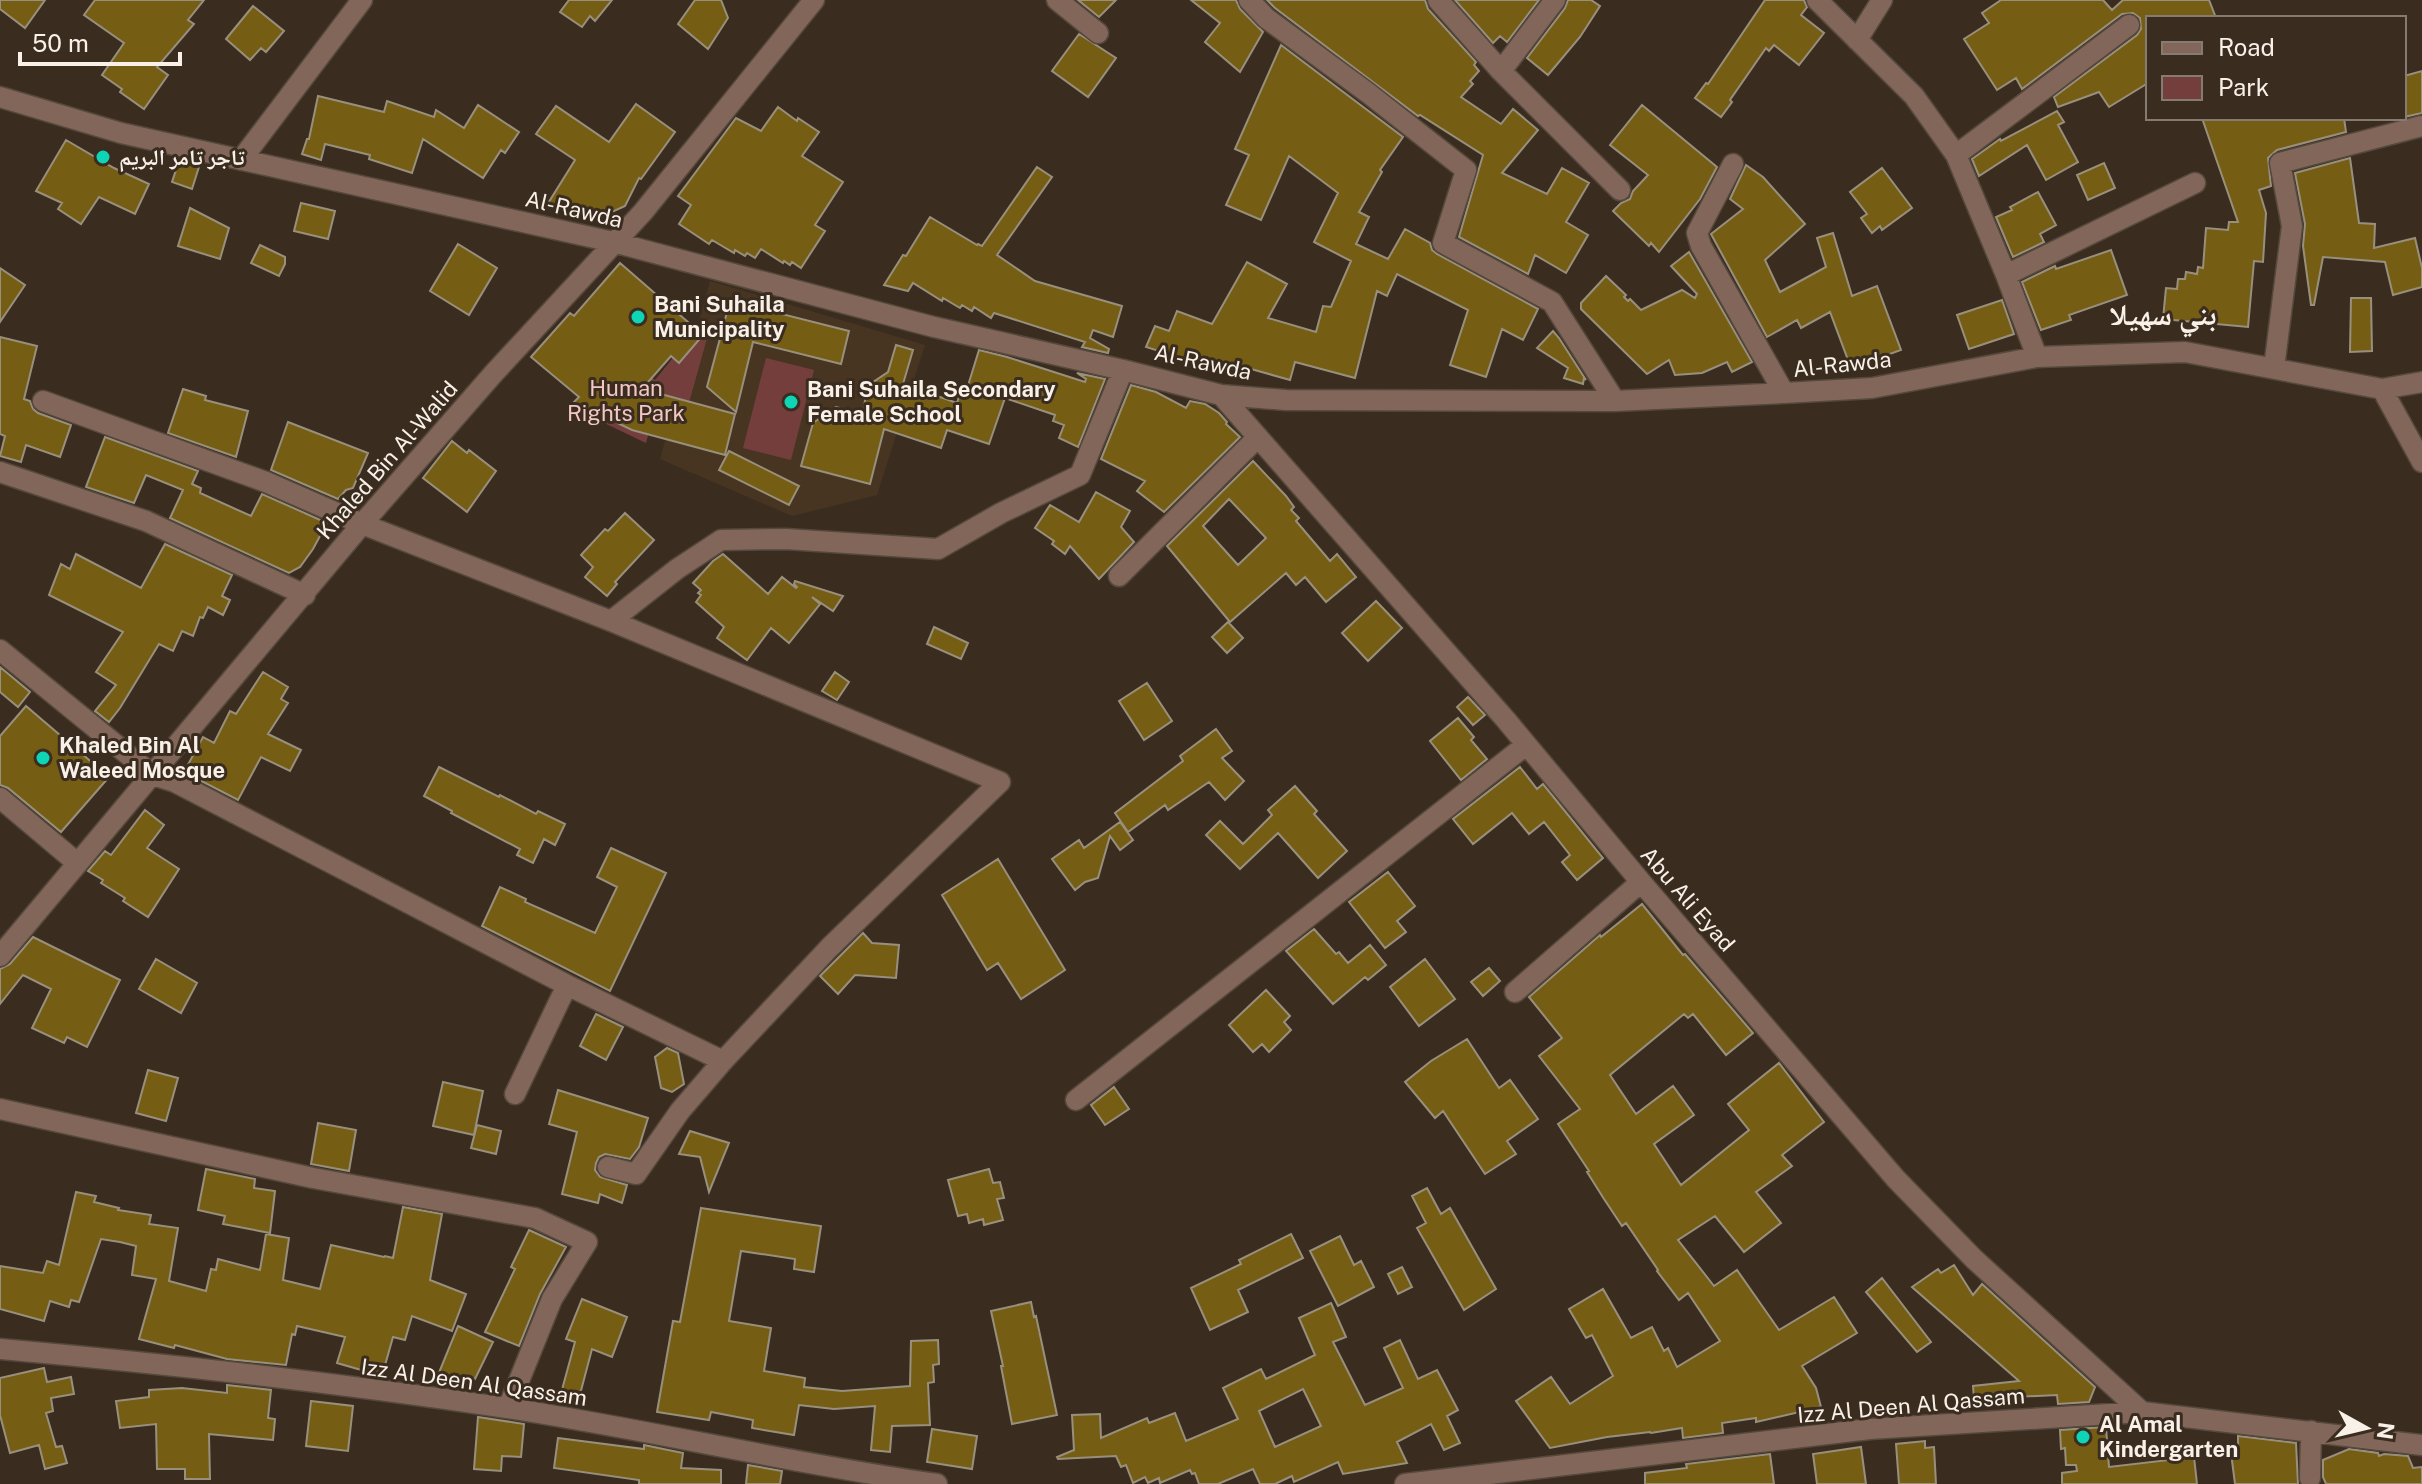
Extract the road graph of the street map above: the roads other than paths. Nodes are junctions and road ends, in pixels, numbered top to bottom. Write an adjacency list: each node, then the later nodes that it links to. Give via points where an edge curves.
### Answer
1 (362, 0): 16 (street)
2 (814, 0): 20 (street, Khaled Bin Al-Walid)
3 (1057, 0): 10 (street)
4 (1249, 0): 30 (street, via 1466,170 1443,243 1552,302)
5 (1438, 0): 12 (street)
6 (1555, 0): 12 (street)
7 (1817, 0): 11 (street)
8 (1882, 0): 11 (street)
9 (2129, 25): 15 (street)
10 (1098, 33)
11 (1857, 40): 15 (street, via 1914,96)
12 (1501, 71): 19 (street)
13 (0, 97): 16 (street, Al-Rawda, via 121,133)
14 (2422, 126): 23 (street, via 2280,163 2292,226)
15 (1956, 155): 21 (street)
16 (241, 160): 20 (street, Al-Rawda)
17 (1733, 164): 27 (street, via 1697,233)
18 (2195, 183): 21 (street)
19 (1620, 190)
20 (613, 242): 24 (street, Al-Rawda, via 934,327); 34 (street, Khaled Bin Al-Walid)
21 (2006, 275): 22 (street)
22 (2037, 357): 23 (street, Al-Rawda, via 2185,352); 27 (street, Al-Rawda, via 1872,388)
23 (2274, 368): 26 (street, Al-Rawda)
24 (1123, 370): 28 (street, Al-Rawda); 37 (street, via 1080,475 938,549 721,540)
25 (2422, 382): 26 (street, Al-Rawda)
26 (2382, 389): 32 (street)
27 (1784, 393): 30 (street, Al-Rawda)
28 (1221, 395): 30 (street, Al-Rawda, via 1286,400); 31 (street, Abu Ali Eyad)
29 (43, 401): 34 (street, via 266,482)
30 (1615, 401)
31 (1258, 437): 35 (street); 39 (street, Abu Ali Eyad)
32 (2422, 462)
33 (0, 472): 36 (street, via 146,521)
34 (362, 524): 36 (street, Khaled Bin Al-Walid); 37 (street)
35 (1119, 576)
36 (305, 595): 40 (street, Khaled Bin Al-Walid)
37 (611, 621): 47 (street, via 1000,782 829,948)
38 (0, 650): 40 (street)
39 (1526, 745): 43 (street, Abu Ali Eyad); 49 (street)
40 (153, 775): 42 (street, Khaled Bin Al-Walid); 45 (street)
41 (0, 798): 42 (street)
42 (76, 862): 44 (street, Khaled Bin Al-Walid)
43 (1641, 882): 46 (street); 54 (street, Abu Ali Eyad, via 1896,1179 1974,1259)
44 (0, 956)
45 (567, 985): 47 (street); 48 (street)
46 (1515, 992)
47 (723, 1061): 51 (street, via 636,1174)
48 (515, 1094)
49 (1076, 1100)
50 (0, 1109): 53 (street, via 313,1178 535,1218 587,1242 552,1299)
51 (608, 1167)
52 (0, 1349): 53 (street, Izz Al Deen Al Qassam)
53 (508, 1408): 57 (street, Izz Al Deen Al Qassam)
54 (2142, 1412): 55 (street, Izz Al Deen Al Qassam); 60 (street, Izz Al Deen Al Qassam, via 1870,1429)
55 (2311, 1431): 56 (street, Izz Al Deen Al Qassam); 58 (street)
56 (2422, 1445)
57 (839, 1477): 59 (street, Izz Al Deen Al Qassam)
58 (2310, 1478)
59 (926, 1483)
60 (1405, 1484)

